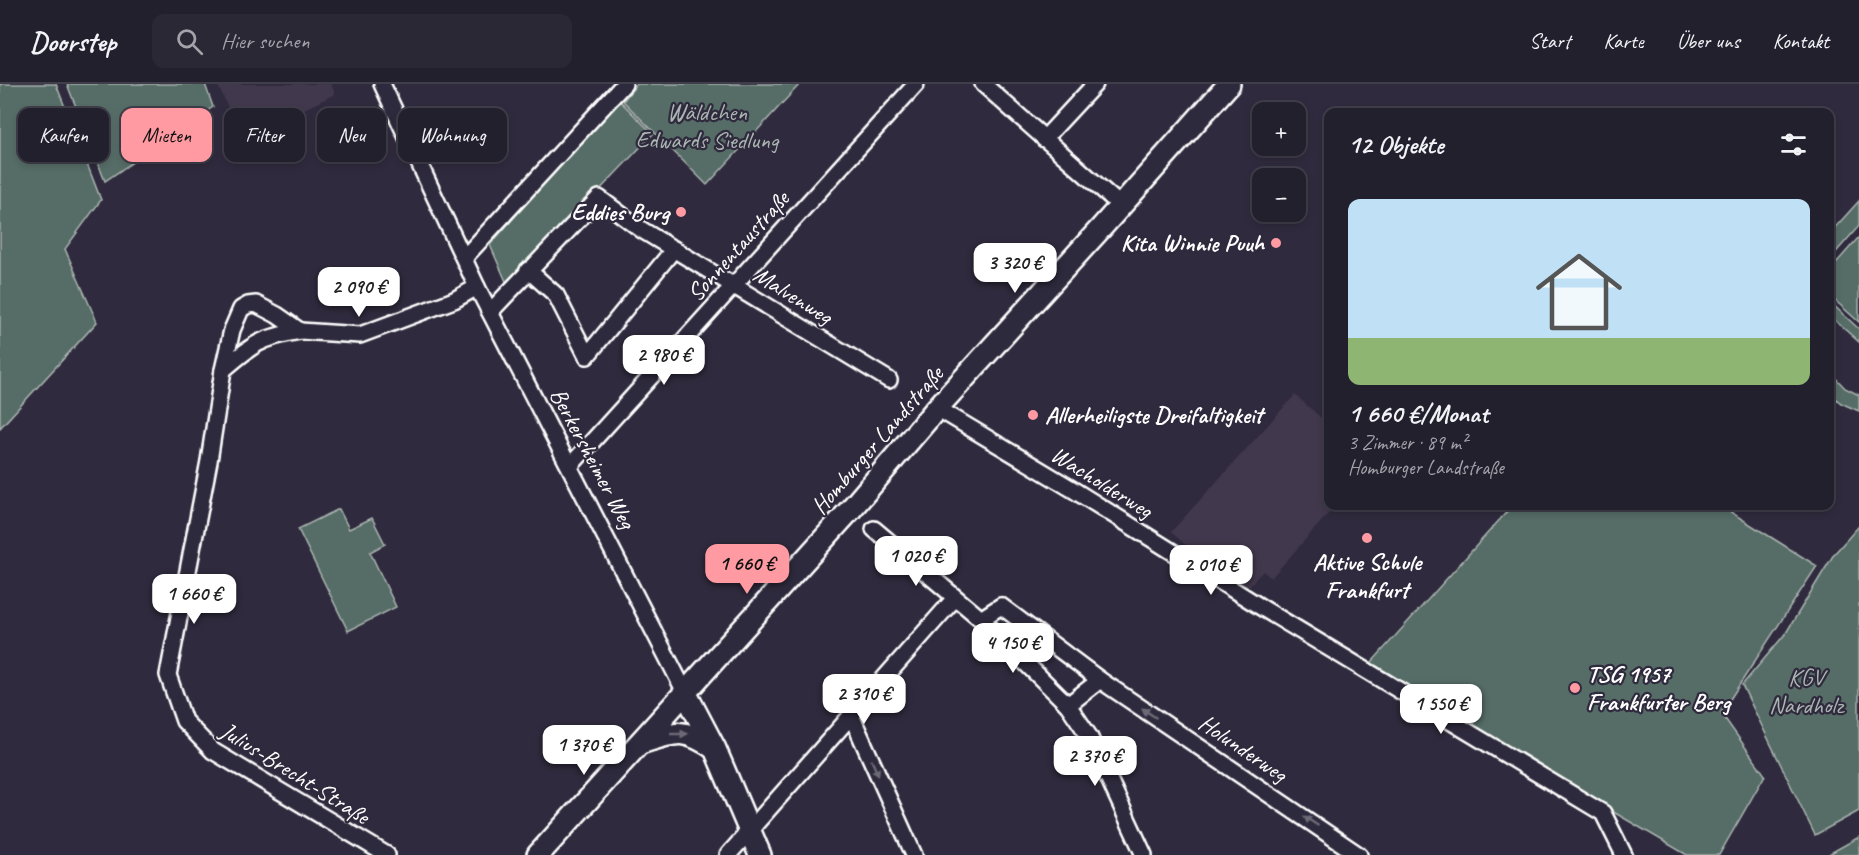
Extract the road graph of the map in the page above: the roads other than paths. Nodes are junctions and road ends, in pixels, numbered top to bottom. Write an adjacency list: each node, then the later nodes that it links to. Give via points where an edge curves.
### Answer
1 (382, 84): 10 (street, Berkersheimer Weg)
2 (624, 84): 10 (street)
3 (916, 84): 12 (street, Sonnentaustraße)
4 (983, 84): 7 (street)
5 (1095, 84): 7 (street)
6 (1229, 84): 8 (street, Homburger Landstraße)
7 (1044, 139): 8 (street)
8 (1121, 206): 18 (street, Homburger Landstraße)
9 (674, 249): 11 (street, Malvenweg, via 599,198); 11 (street, via 587,356 556,296); 12 (street, Malvenweg)
10 (464, 258): 13 (street, Berkersheimer Weg)
11 (528, 270): 14 (street, Malvenweg)
12 (733, 285): 17 (street, Malvenweg); 19 (street, Sonnentaustraße)
13 (477, 287): 14 (street, Berkersheimer Weg); 15 (street, Julius-Brecht-Straße, via 454,300 360,336)
14 (490, 312): 19 (street, Berkersheimer Weg)
15 (300, 331): 16 (street, Julius-Brecht-Straße, via 263,339); 16 (street, Julius-Brecht-Straße, via 256,304 248,305 241,309 232,330)
16 (223, 369): 30 (street, Julius-Brecht-Straße, via 168,675 184,721 213,751)
17 (889, 380)
18 (937, 408): 24 (street, Homburger Landstraße); 37 (street, Wacholderweg, via 1603,813)
19 (570, 466): 24 (street, Berkersheimer Weg)
20 (874, 529): 21 (street)
21 (955, 598): 22 (street); 26 (street)
22 (981, 619): 23 (street, Holunderweg, via 1001,606); 25 (street)
23 (1101, 680): 25 (street); 36 (street, Holunderweg, one-way to 23)
24 (685, 692): 27 (street, Homburger Landstraße); 28 (street, Berkersheimer Weg)
25 (1068, 705): 35 (street, via 1089,736)
26 (851, 715): 29 (street); 34 (street, one-way to 34)
27 (640, 743): 28 (street, one-way to 28, via 681,732); 31 (street, Homburger Landstraße)
28 (715, 749): 29 (street, Berkersheimer Weg)
29 (749, 830): 32 (street); 33 (street, Berkersheimer Weg)
30 (387, 855)
31 (538, 855)
32 (728, 855)
33 (760, 855)
34 (914, 855)
35 (1144, 855)
36 (1359, 855)
37 (1624, 855)

